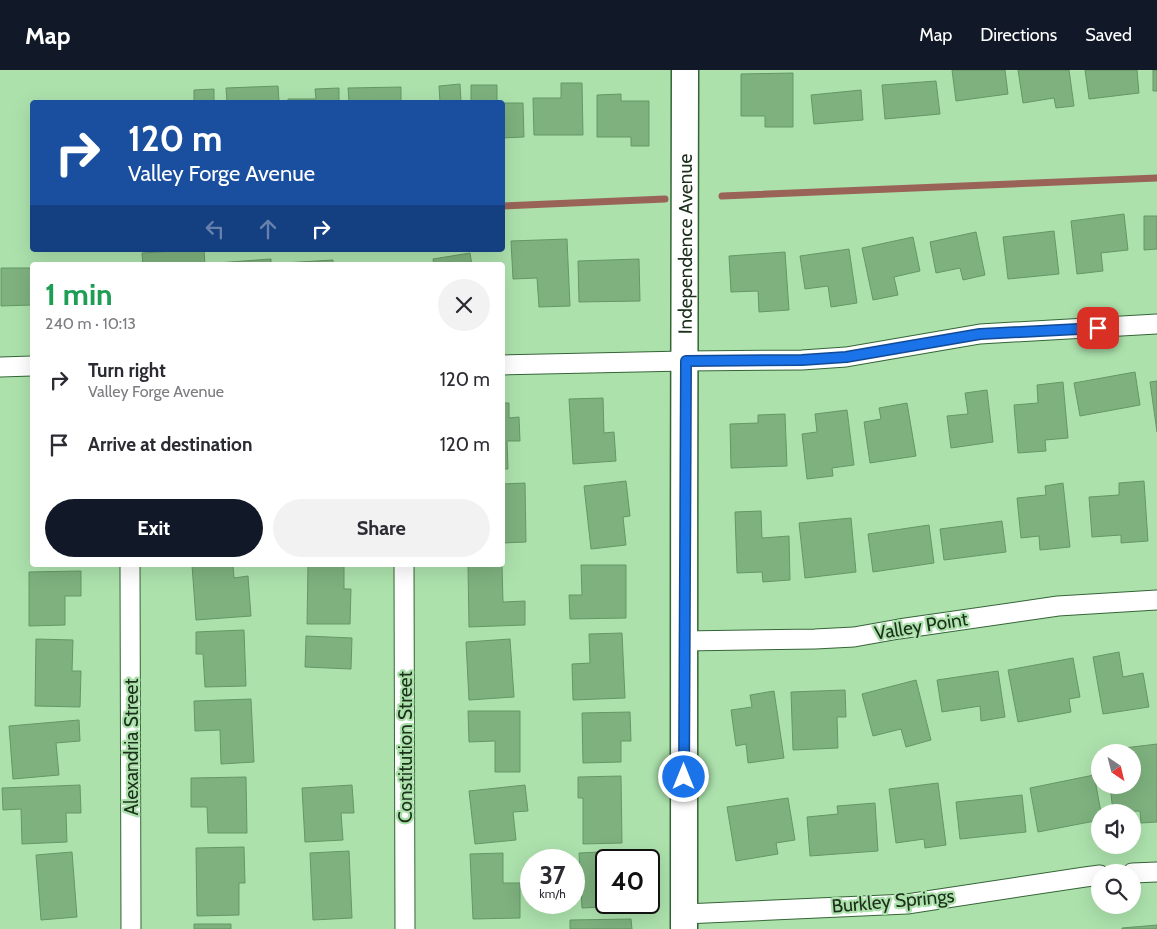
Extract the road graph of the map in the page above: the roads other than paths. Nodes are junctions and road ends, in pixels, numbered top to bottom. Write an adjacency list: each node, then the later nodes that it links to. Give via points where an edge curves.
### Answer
1 (685, 70): 3 (street, Independence Avenue)
2 (1157, 324): 3 (street, via 980,334 846,357)
3 (686, 361): 4 (street); 10 (street, Independence Avenue)
4 (505, 365)
5 (30, 366): 6 (street)
6 (0, 367)
7 (130, 567): 15 (street, Alexandria Street)
8 (404, 567): 16 (street, Constitution Street)
9 (1157, 600): 10 (street, Valley Point, via 1058,606 854,637)
10 (684, 641): 14 (street, Independence Avenue)
11 (1157, 872): 12 (street)
12 (1141, 873)
13 (1091, 876): 14 (street, Burkley Springs, via 907,904)
14 (684, 921)
15 (131, 929)
16 (405, 929)

